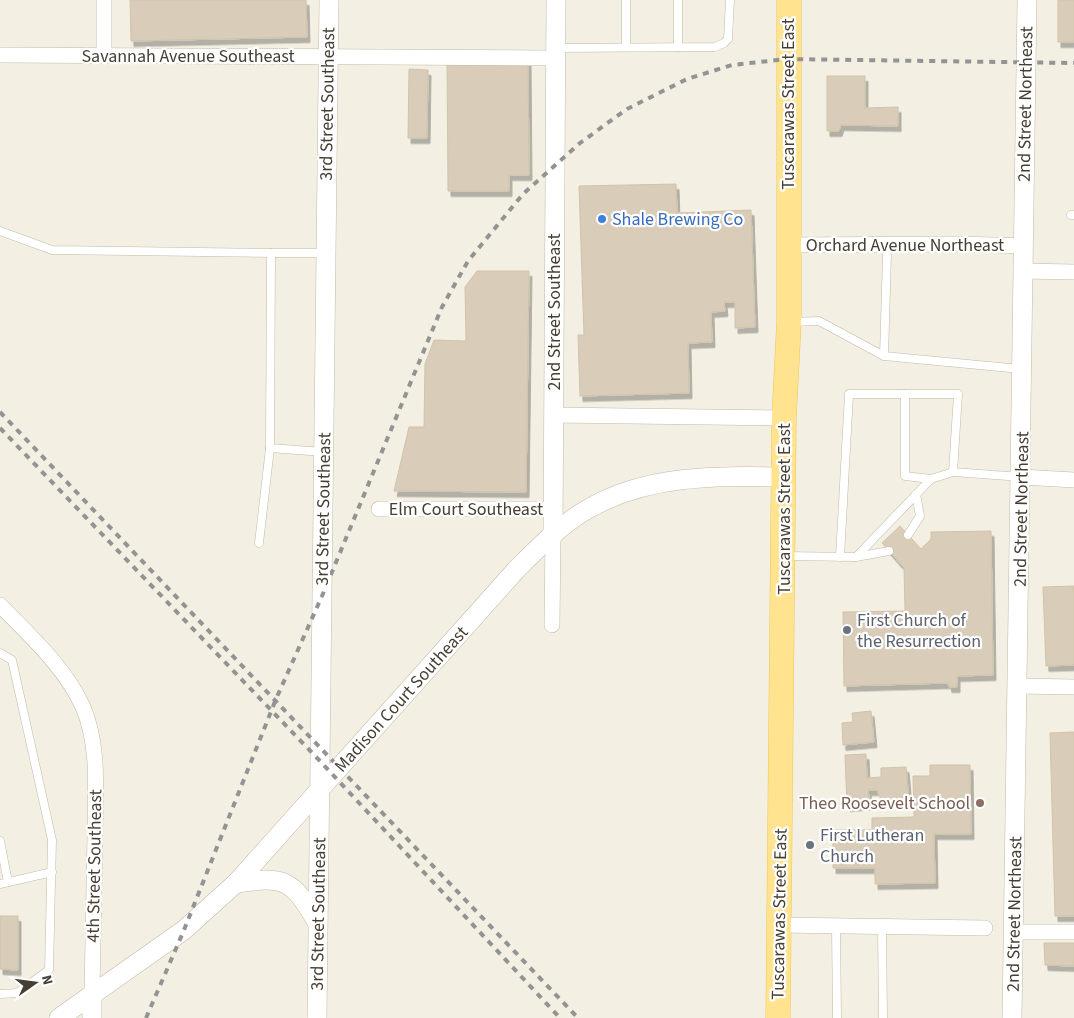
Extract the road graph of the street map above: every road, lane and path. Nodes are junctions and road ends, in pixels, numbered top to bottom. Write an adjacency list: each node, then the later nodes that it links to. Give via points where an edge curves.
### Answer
1 (104, 0): 13 (street)
2 (329, 0): 14 (street, 3rd Street Southeast)
3 (556, 0): 11 (street, 2nd Street Southeast)
4 (626, 0): 9 (lane)
5 (678, 0): 10 (lane)
6 (730, 0): 10 (lane, via 730,32 724,44)
7 (788, 0): 16 (main road, Tuscarawas Street East)
8 (1027, 0): 17 (street, 2nd Street Northeast)
9 (626, 47): 10 (lane); 11 (lane)
10 (678, 47)
11 (556, 53): 14 (street, Savannah Avenue Southeast); 27 (street, 2nd Street Southeast)
12 (0, 55): 13 (street, Savannah Avenue Southeast)
13 (104, 56): 14 (street, Savannah Avenue Southeast)
14 (328, 57): 19 (street, 3rd Street Southeast)
15 (0, 231): 18 (lane, via 52,250)
16 (787, 245): 17 (street, Orchard Avenue Northeast); 23 (main road, Tuscarawas Street East)
17 (1024, 246): 21 (street, 2nd Street Northeast)
18 (270, 253): 19 (lane); 29 (lane)
19 (325, 253): 30 (street, 3rd Street Southeast)
20 (887, 255): 24 (lane)
21 (1023, 272): 22 (street, Orchard Avenue Northeast); 25 (street, 2nd Street Northeast)
22 (1074, 272)
23 (789, 322): 24 (lane, via 819,321); 28 (main road, Tuscarawas Street East)
24 (884, 356): 25 (lane)
25 (1023, 370): 33 (street, 2nd Street Northeast)
26 (905, 394): 31 (lane, via 958,394); 34 (lane, via 905,476); 44 (lane, via 849,394)
27 (554, 415): 28 (street); 38 (street, 2nd Street Southeast)
28 (784, 418): 32 (main road, Tuscarawas Street East)
29 (270, 448): 30 (lane); 41 (lane)
30 (323, 452): 51 (street, 3rd Street Southeast)
31 (953, 472): 33 (lane); 34 (lane)
32 (785, 477): 39 (street, Madison Court Southeast, via 695,478 640,488 613,496 588,509); 43 (main road, Tuscarawas Street East)
33 (1022, 477): 35 (street); 49 (street, 2nd Street Northeast)
34 (931, 479): 36 (lane)
35 (1074, 480)
36 (916, 494): 40 (lane, via 920,516); 45 (lane)
37 (379, 509): 38 (street, Elm Court Southeast)
38 (553, 509): 39 (street, 2nd Street Southeast)
39 (553, 535): 47 (street, 2nd Street Southeast); 51 (street, Madison Court Southeast, via 516,570)
40 (908, 535)
41 (259, 543)
42 (889, 551): 45 (lane)
43 (784, 556): 44 (lane); 57 (main road, Tuscarawas Street East)
44 (840, 557): 45 (lane)
45 (856, 557)
46 (0, 605): 64 (street, 4th Street Southeast, via 60,669 86,714 94,753)
47 (552, 624)
48 (0, 653): 53 (lane, via 12,660 52,840)
49 (1018, 686): 50 (street); 61 (street, 2nd Street Northeast)
50 (1074, 687)
51 (320, 790): 55 (street, Madison Court Southeast); 56 (street, 3rd Street Southeast)
52 (0, 840): 54 (lane)
53 (52, 872): 54 (lane); 63 (lane, via 49,970 17,993)
54 (4, 883)
55 (236, 883): 56 (street, via 266,879 286,883 300,894); 64 (street, Madison Court Southeast, via 184,930)
56 (318, 922): 67 (street, 3rd Street Southeast)
57 (779, 925): 58 (street); 68 (main road, Tuscarawas Street East)
58 (836, 926): 59 (street); 69 (lane)
59 (882, 926): 60 (street); 70 (lane)
60 (985, 928)
61 (1013, 932): 62 (street); 71 (street, 2nd Street Northeast)
62 (1074, 932)
63 (0, 994)
64 (92, 994): 65 (street, Madison Court Southeast); 66 (street, 4th Street Southeast)
65 (59, 1018)
66 (92, 1018)
67 (317, 1018)
68 (778, 1018)
69 (837, 1018)
70 (883, 1018)
71 (1012, 1018)

